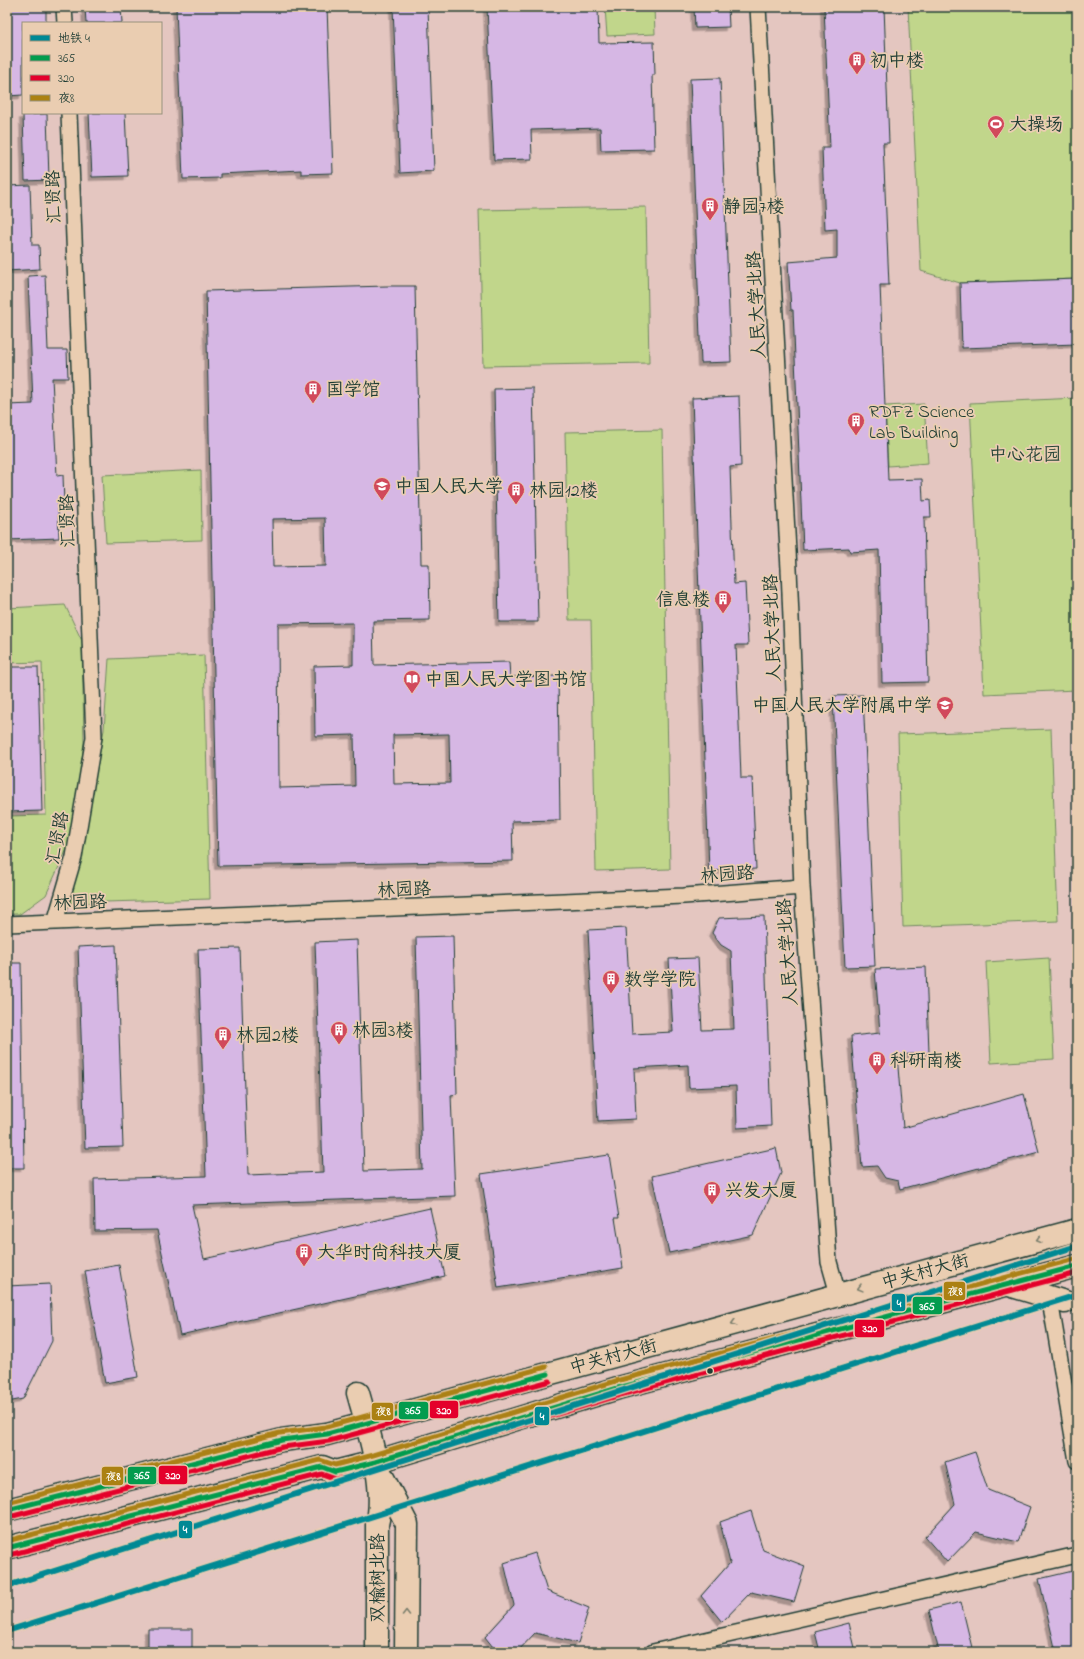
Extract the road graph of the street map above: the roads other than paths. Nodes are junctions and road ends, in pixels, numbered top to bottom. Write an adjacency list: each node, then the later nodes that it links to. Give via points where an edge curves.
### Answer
1 (64, 7): 3 (street)
2 (758, 7): 5 (street, 人民大学北路, via 789,569)
3 (65, 22)
4 (69, 114): 6 (street, 汇贤路, via 94,737 74,857)
5 (802, 887): 6 (street, 林园路, via 684,896); 11 (street, 人民大学北路, via 829,1262)
6 (55, 922): 7 (street, 林园路)
7 (7, 924)
8 (1077, 1230): 11 (main road, 中关村大街, one-way to 11)
9 (1077, 1266): 10 (main road, 中关村大街)
10 (1006, 1284): 12 (main road); 16 (main road, 中关村大街, via 618,1388)
11 (838, 1294): 14 (main road, 中关村大街, one-way to 14)
12 (1064, 1302): 15 (street)
13 (358, 1393): 14 (main road)
14 (366, 1424): 16 (main road); 17 (main road, 中关村大街, via 327,1434 282,1440)
15 (1077, 1461)
16 (375, 1462): 18 (main road, 中关村大街, via 335,1472 322,1467); 20 (main road, 双榆树北路, via 380,1495 380,1515 377,1524); 21 (main road, 双榆树北路, one-way to 16, via 407,1524)
17 (7, 1510)
18 (7, 1548)
19 (1077, 1555): 22 (street)
20 (377, 1652)
21 (406, 1652)
22 (653, 1652)

